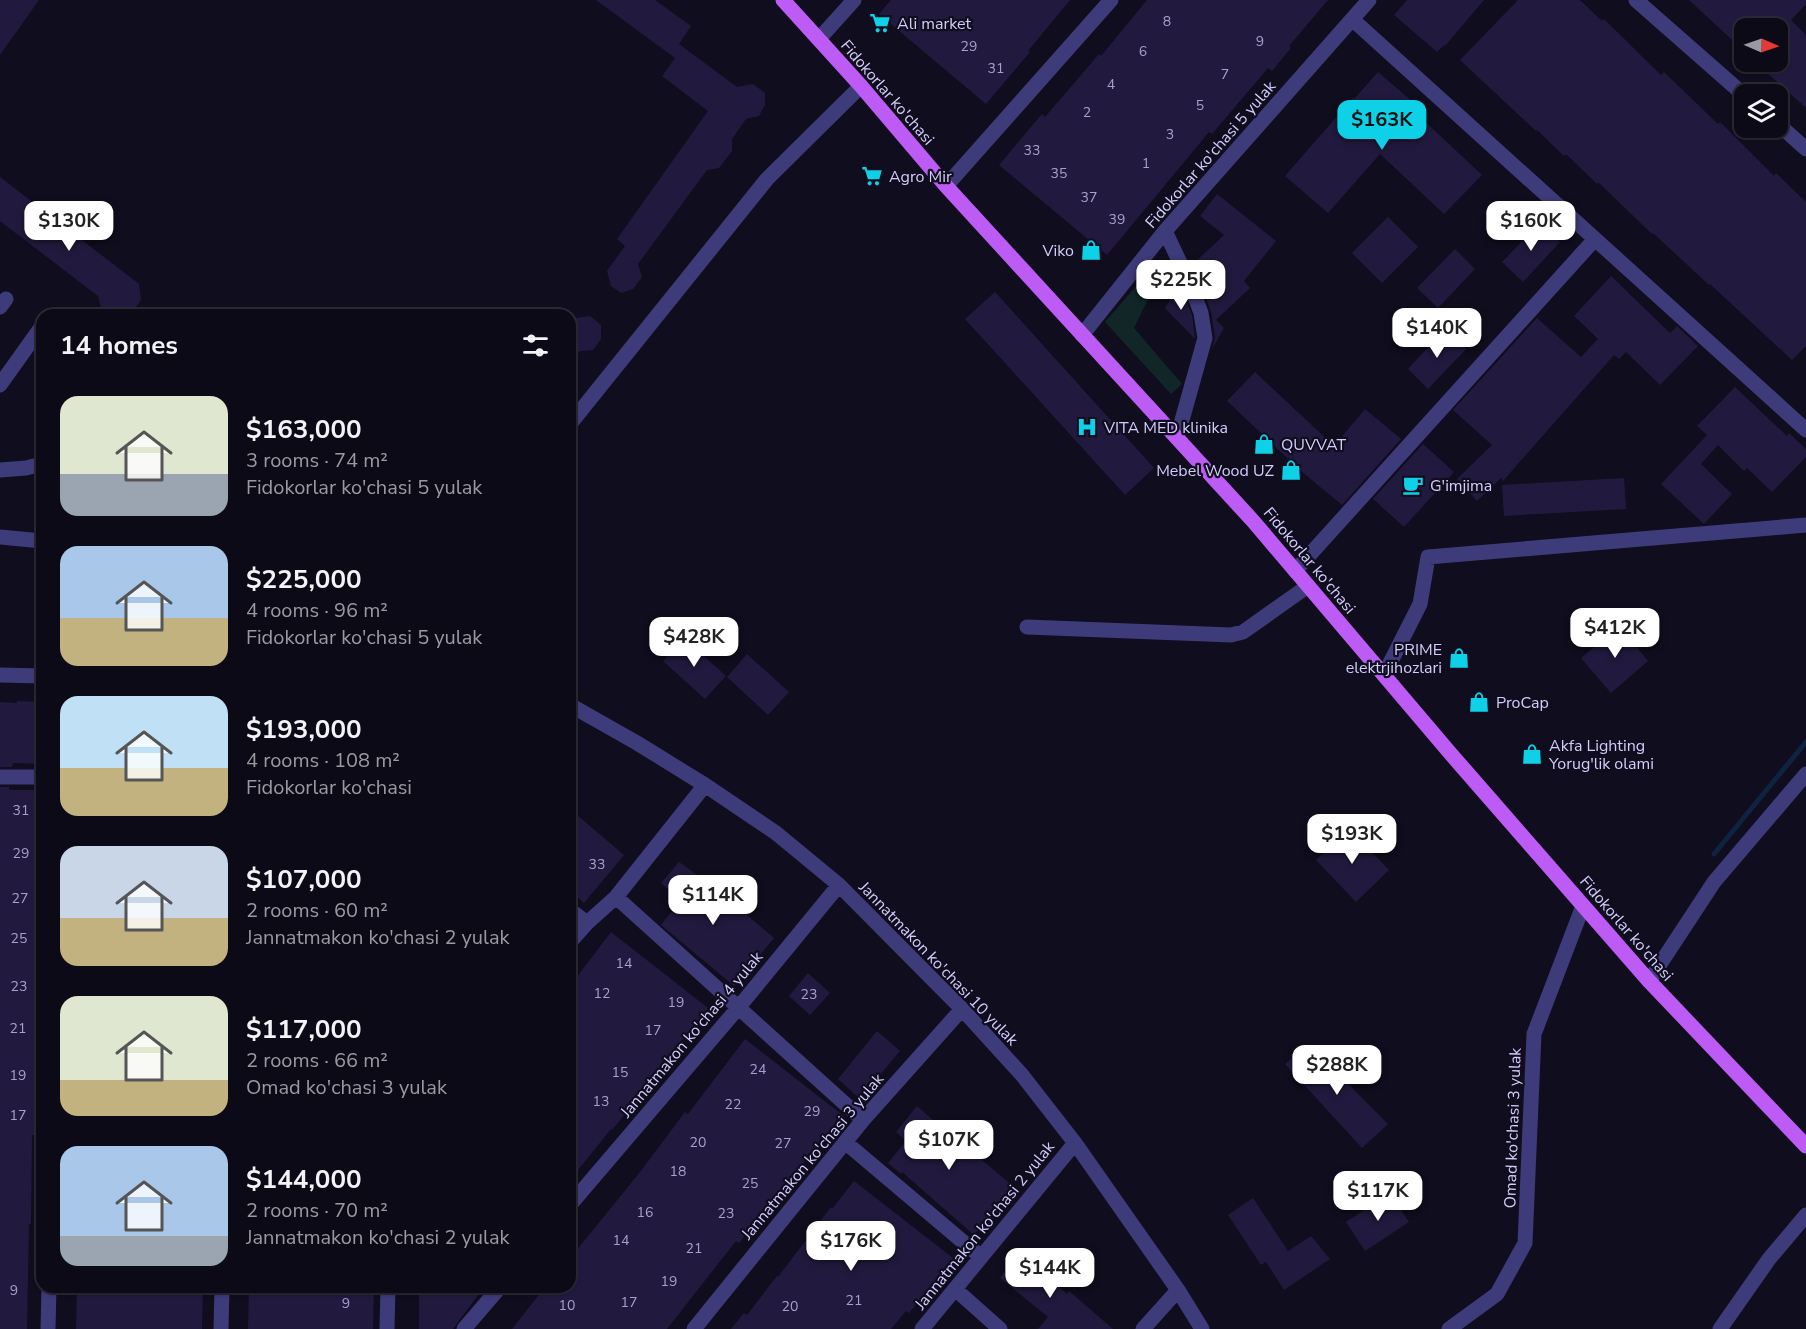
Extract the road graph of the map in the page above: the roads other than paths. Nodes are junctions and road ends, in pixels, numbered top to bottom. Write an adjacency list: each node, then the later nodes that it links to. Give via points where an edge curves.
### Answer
1 (783, 0): 7 (main road, Fidokorlar ko'chasi)
2 (854, 0): 7 (street)
3 (1111, 0): 12 (street)
4 (1369, 0): 6 (street, Fidokorlar ko'chasi 5 yulak)
5 (1636, 0): 9 (street)
6 (1352, 19): 13 (street, Fidokorlar ko'chasi 5 yulak); 14 (street)
7 (819, 39): 8 (main road, Fidokorlar ko'chasi)
8 (861, 86): 12 (main road, Fidokorlar ko'chasi); 18 (street, via 767,179)
9 (1734, 86)
10 (1788, 133): 11 (street)
11 (1806, 149)
12 (946, 186): 16 (main road, Fidokorlar ko'chasi)
13 (1165, 231): 16 (street, Fidokorlar ko'chasi 5 yulak); 20 (street, via 1191,286 1205,338)
14 (1595, 239): 19 (street); 26 (street)
15 (36, 334): 17 (street)
16 (1082, 335): 20 (main road, Fidokorlar ko'chasi)
17 (0, 385)
18 (576, 417)
19 (1806, 430)
20 (1177, 438): 26 (main road, Fidokorlar ko'chasi)
21 (36, 466): 22 (street)
22 (0, 470)
23 (1806, 525): 30 (street, via 1428,557 1420,604)
24 (0, 537): 25 (street)
25 (36, 540)
26 (1295, 571): 27 (main road, Fidokorlar ko'chasi)
27 (1308, 586): 28 (street, via 1243,632 1231,635); 30 (main road, Fidokorlar ko'chasi)
28 (1027, 627)
29 (0, 675): 31 (street)
30 (1384, 675): 39 (main road, Fidokorlar ko'chasi)
31 (36, 676)
32 (576, 708): 36 (street, Jannatmakon ko'chasi 10 yulak)
33 (1806, 774): 43 (street, via 1714,882)
34 (0, 777): 35 (street)
35 (36, 777)
36 (705, 785): 37 (street, Jannatmakon ko'chasi 10 yulak, via 776,833); 38 (street)
37 (839, 885): 44 (street, Jannatmakon ko'chasi 4 yulak); 45 (street, Jannatmakon ko'chasi 10 yulak)
38 (616, 897): 41 (street); 44 (street)
39 (1583, 906): 43 (main road, Fidokorlar ko'chasi); 68 (street, Omad ko'chasi 3 yulak, via 1534,1034 1526,1243 1497,1294)
40 (576, 915): 41 (street)
41 (587, 923): 42 (street)
42 (576, 935)
43 (1649, 981): 49 (main road, Fidokorlar ko'chasi)
44 (738, 1008): 46 (street); 50 (street, Jannatmakon ko'chasi 4 yulak)
45 (962, 1009): 46 (street, Jannatmakon ko'chasi 3 yulak); 48 (street, Jannatmakon ko'chasi 10 yulak, via 1022,1075)
46 (863, 1120): 47 (street, Jannatmakon ko'chasi 3 yulak)
47 (845, 1142): 52 (street); 63 (street, Jannatmakon ko'chasi 3 yulak)
48 (1075, 1143): 52 (street, Jannatmakon ko'chasi 2 yulak); 54 (street, Jannatmakon ko'chasi 10 yulak)
49 (1806, 1146)
50 (576, 1198)
51 (1806, 1215): 69 (street, via 1768,1259)
52 (981, 1257): 53 (street, Jannatmakon ko'chasi 2 yulak)
53 (955, 1289): 64 (street, Jannatmakon ko'chasi 2 yulak); 65 (street)
54 (1178, 1290): 66 (street); 67 (street, Jannatmakon ko'chasi 10 yulak)
55 (49, 1293): 59 (street)
56 (222, 1293): 60 (street)
57 (388, 1293): 61 (street)
58 (495, 1293): 62 (street)
59 (48, 1329)
60 (221, 1329)
61 (387, 1329)
62 (464, 1329)
63 (694, 1329)
64 (922, 1329)
65 (1000, 1329)
66 (1143, 1329)
67 (1202, 1329)
68 (1449, 1329)
69 (1720, 1329)

